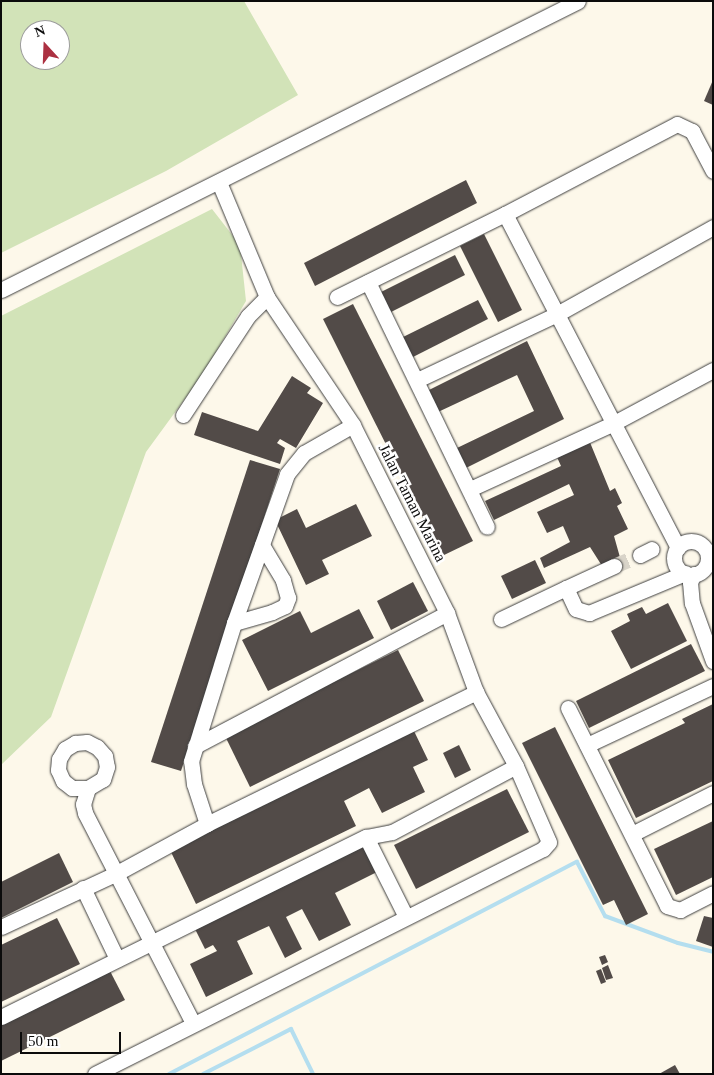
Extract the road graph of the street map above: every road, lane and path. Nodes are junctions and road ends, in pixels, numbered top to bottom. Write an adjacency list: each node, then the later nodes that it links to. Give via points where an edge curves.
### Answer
1 (578, 1): 3 (street)
2 (713, 171): 4 (street, via 692,130 677,124)
3 (220, 182): 7 (street); 9 (street, Jalan Taman Marina)
4 (505, 214): 6 (street); 10 (street)
5 (713, 227): 10 (street)
6 (368, 282): 8 (street); 12 (street)
7 (1, 290)
8 (337, 296)
9 (267, 297): 13 (street, via 248,316); 15 (street, Jalan Taman Marina)
10 (557, 314): 12 (street); 14 (street)
11 (713, 370): 14 (street)
12 (417, 380): 16 (street)
13 (183, 415)
14 (614, 423): 16 (street); 20 (street)
15 (353, 424): 19 (street, via 296,460 287,474); 25 (street, Jalan Taman Marina)
16 (470, 489): 17 (street)
17 (487, 527)
18 (707, 541): 20 (street, via 684,542); 21 (street)
19 (262, 545): 27 (street); 27 (street, via 283,580 288,598 285,606)
20 (678, 548): 23 (street, via 674,562)
21 (710, 559): 23 (street, via 700,572)
22 (614, 566): 24 (street)
23 (689, 574): 24 (street, via 589,613 576,609); 28 (street, via 692,603)
24 (566, 588): 26 (street)
25 (447, 613): 30 (street, Jalan Taman Marina); 33 (street)
26 (501, 620)
27 (234, 623): 33 (street)
28 (713, 661)
29 (713, 686): 32 (street)
30 (476, 692): 34 (street, Jalan Taman Marina); 37 (street)
31 (568, 708): 32 (street)
32 (587, 745): 38 (street)
33 (195, 746): 37 (street, via 191,772)
34 (516, 766): 39 (street, via 392,832); 43 (street, Jalan Taman Marina, via 549,837 543,849)
35 (88, 788): 40 (street, via 85,813)
36 (713, 793): 38 (street)
37 (207, 824): 40 (street)
38 (632, 834): 42 (street, via 670,908 680,910)
39 (366, 837): 43 (street); 45 (street)
40 (115, 874): 41 (street); 45 (street)
41 (83, 888): 44 (street); 46 (street)
42 (713, 893)
43 (406, 917): 48 (street)
44 (1, 927)
45 (152, 941): 46 (street); 48 (street)
46 (117, 959): 47 (street)
47 (1, 1017)
48 (193, 1023): 49 (street)
49 (95, 1074)

